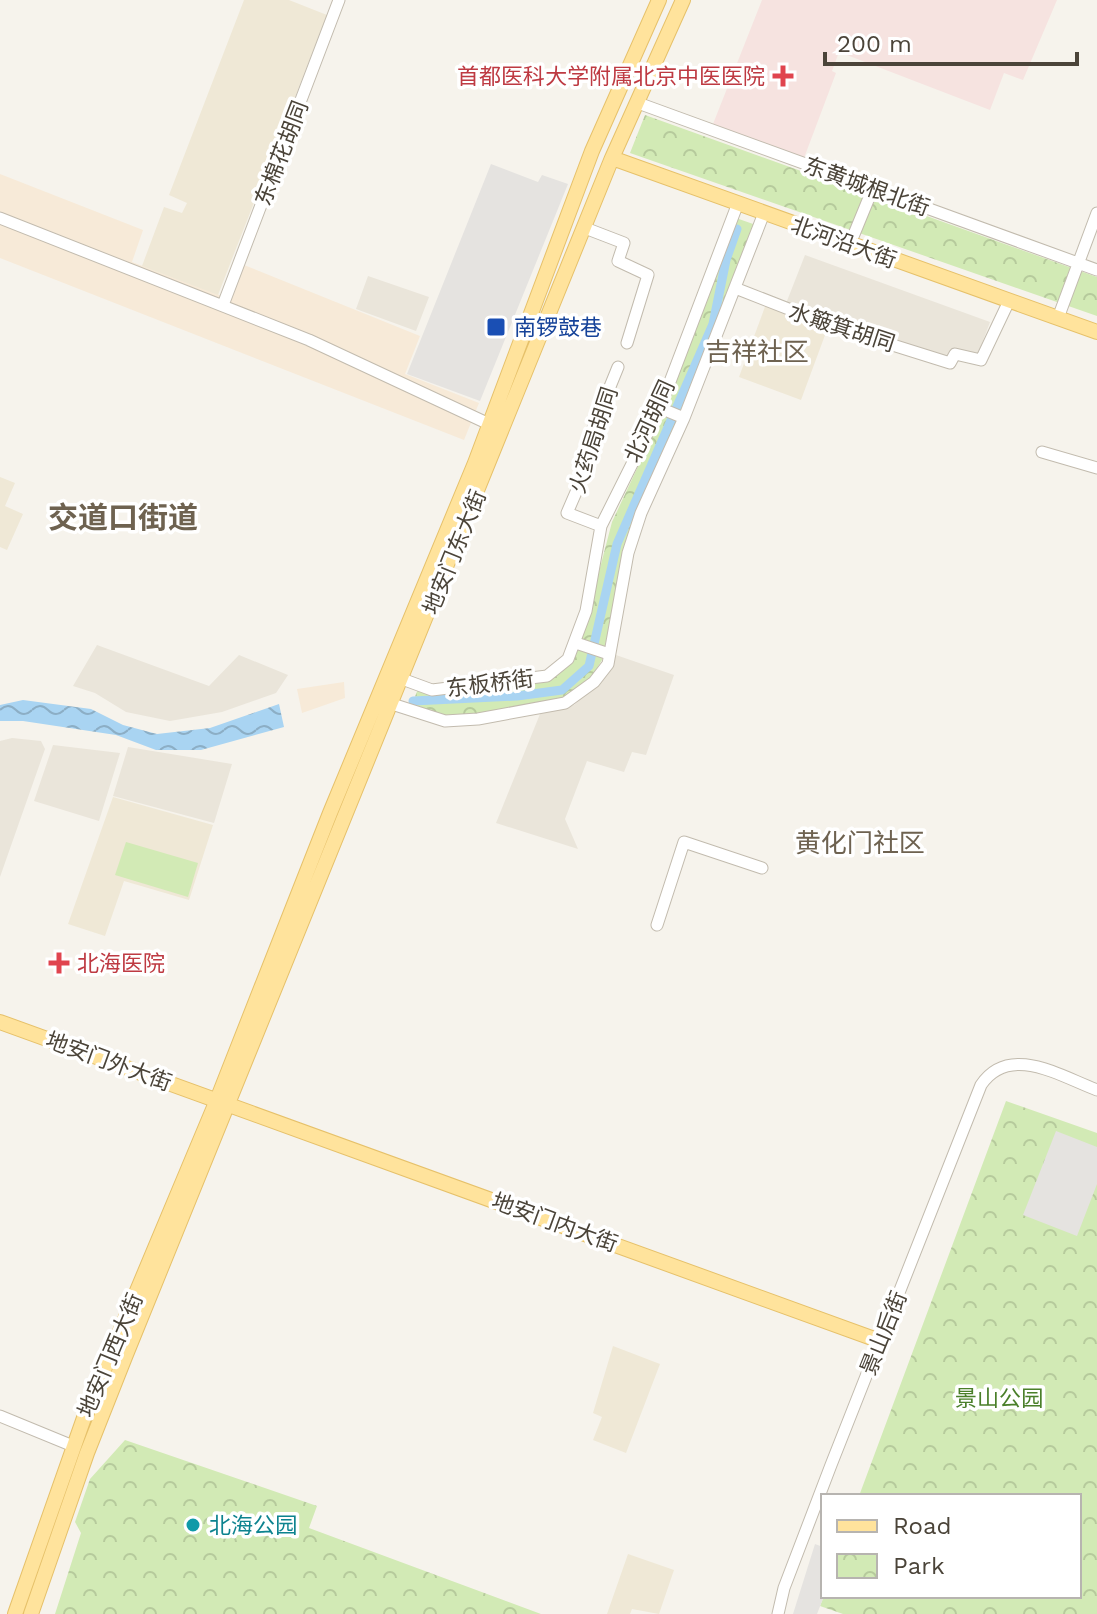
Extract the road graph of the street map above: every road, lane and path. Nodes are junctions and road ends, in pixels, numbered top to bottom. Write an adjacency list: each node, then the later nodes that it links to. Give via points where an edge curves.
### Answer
1 (339, 0): 18 (street, 东棉花胡同)
2 (659, 0): 5 (main road, 地安门东大街)
3 (683, 0): 4 (main road, 地安门东大街)
4 (638, 103): 6 (main road, 地安门东大街); 7 (street, 东黄城根北街)
5 (592, 151): 6 (street, 北河沿大街); 25 (main road, 地安门东大街)
6 (612, 158): 8 (main road, 北河沿大街); 12 (main road, 地安门东大街)
7 (873, 188): 13 (street); 14 (street, 东黄城根北街)
8 (738, 203): 9 (main road, 北河沿大街); 23 (street, 北河胡同)
9 (764, 213): 13 (main road, 北河沿大街); 16 (street)
10 (1097, 213): 14 (street)
11 (0, 218): 18 (street)
12 (585, 228): 21 (street, via 624,243 618,261 648,275); 31 (main road, 地安门东大街)
13 (850, 244): 17 (main road, 北河沿大街)
14 (1078, 263): 15 (street, 东黄城根北街); 19 (street)
15 (1097, 270)
16 (735, 288): 17 (street, 水簸箕胡同, via 950,363 955,354 981,360); 24 (street)
17 (1009, 301): 19 (main road, 北河沿大街)
18 (223, 305): 25 (street)
19 (1058, 318): 20 (main road, 北河沿大街)
20 (1097, 332)
21 (627, 343)
22 (618, 367): 28 (street, 火药局胡同, via 587,443 583,476 567,513)
23 (660, 408): 24 (street); 28 (street, 北河胡同)
24 (684, 418): 30 (street, via 628,553)
25 (489, 424): 37 (main road, 地安门东大街)
26 (1042, 452): 27 (street)
27 (1097, 468)
28 (601, 526): 29 (street, 北河胡同)
29 (576, 643): 30 (street); 31 (street, 东板桥街, via 568,659 547,676 432,690)
30 (609, 654): 32 (street, via 594,682 565,703 536,711 445,721)
31 (402, 679): 32 (main road, 地安门东大街)
32 (392, 704): 37 (main road, 地安门东大街)
33 (762, 868): 34 (street, via 684,842)
34 (657, 925)
35 (0, 1022): 37 (main road, 地安门外大街)
36 (1097, 1090): 38 (street, 景山后街, via 1032,1066 1006,1063 993,1069 975,1097)
37 (224, 1103): 38 (main road, 地安门内大街); 40 (main road, 地安门西大街); 42 (main road, 地安门西大街)
38 (880, 1341): 43 (street, 景山后街)
39 (0, 1416): 40 (street)
40 (73, 1446): 41 (main road, 地安门西大街)
41 (15, 1614)
42 (31, 1614)
43 (778, 1614)

